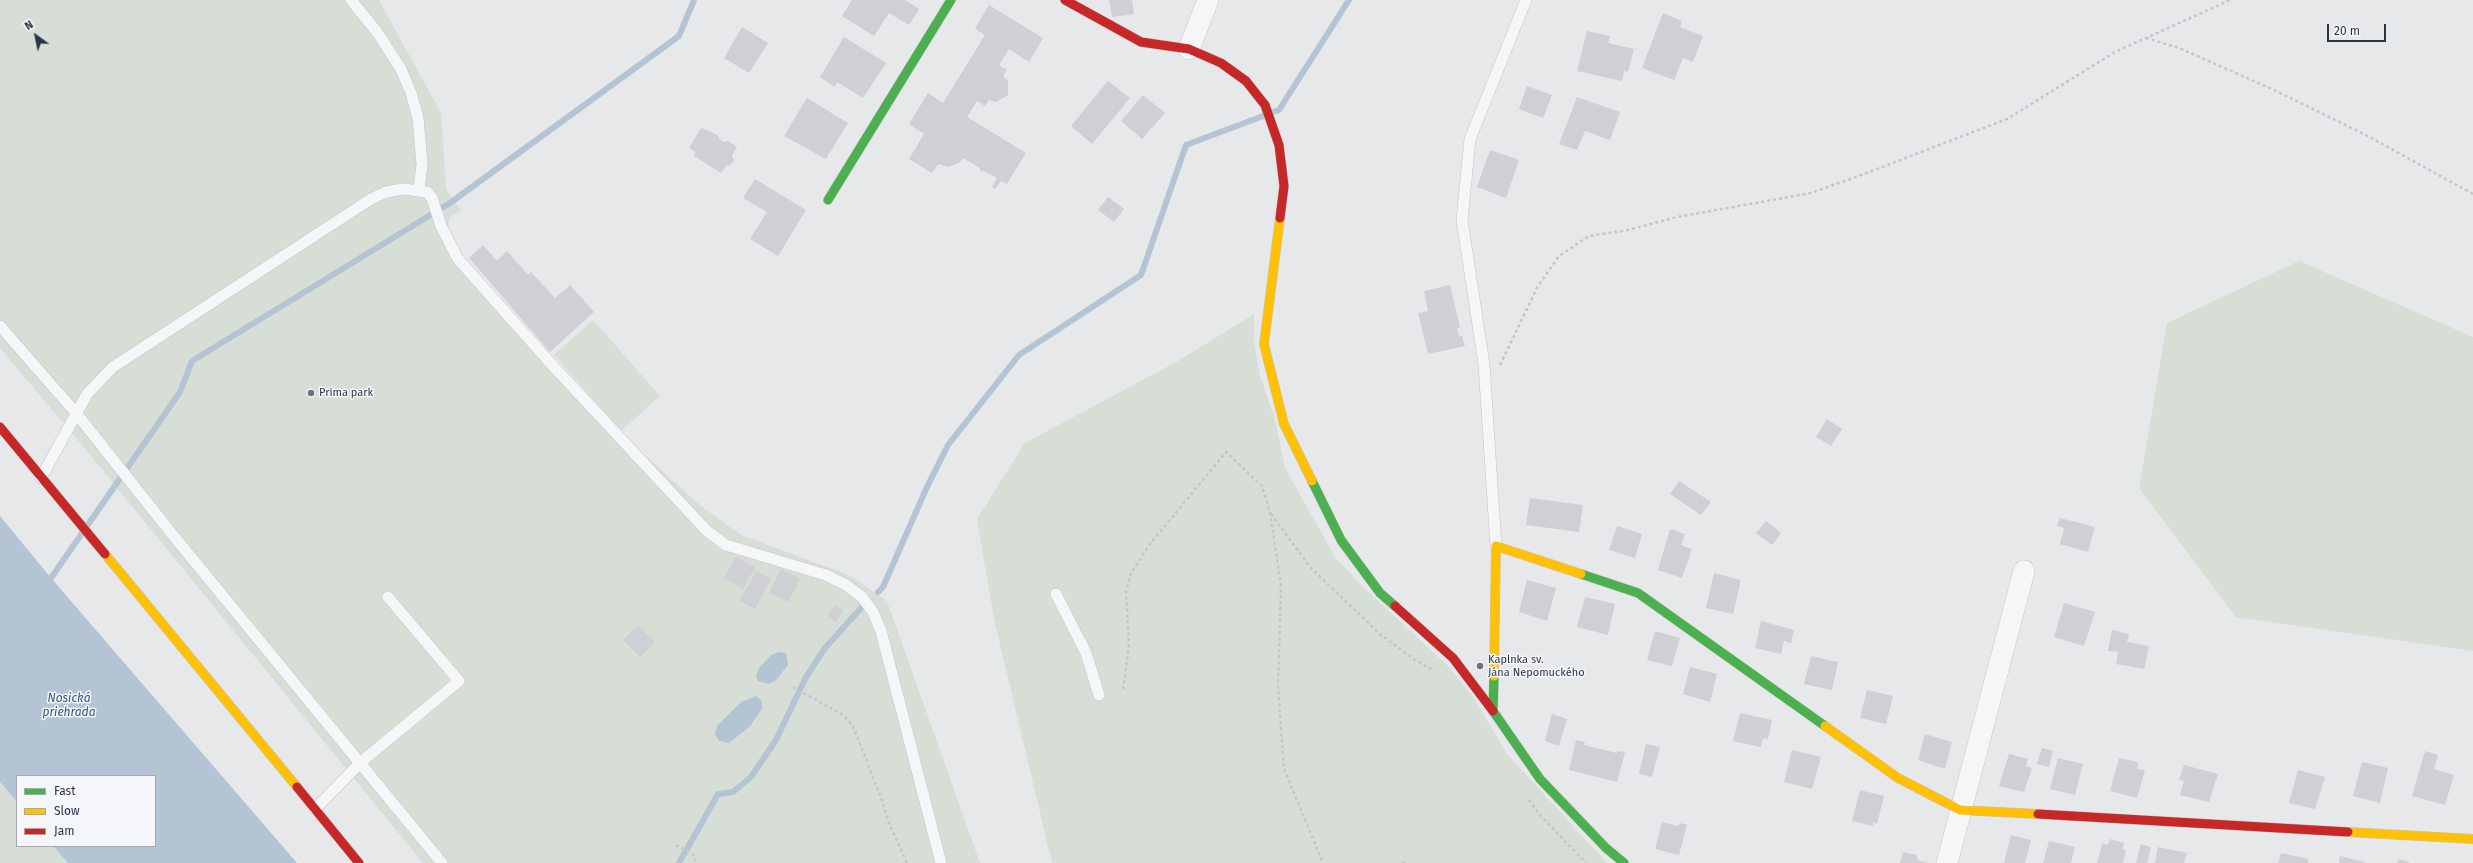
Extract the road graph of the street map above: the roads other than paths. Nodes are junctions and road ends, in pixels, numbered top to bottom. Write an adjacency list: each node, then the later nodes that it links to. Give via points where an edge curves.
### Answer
1 (351, 0): 7 (lane, via 377,32 401,69 411,93 418,118 422,164)
2 (951, 0): 8 (street)
3 (1065, 0): 6 (street, via 1141,42)
4 (1208, 0): 6 (street)
5 (1526, 0): 13 (lane, via 1470,139 1462,220 1484,364)
6 (1189, 50): 18 (street, via 1221,63 1240,77 1265,105 1279,145 1284,186 1264,344 1284,424 1341,540 1380,593 1453,658)
7 (419, 190): 10 (lane, via 386,192 328,225 113,367 87,394); 25 (lane, via 427,192 432,198 441,226 458,259 554,367 707,531 726,545 826,575 850,587 862,597 873,612 880,631)
8 (828, 200)
9 (0, 326): 10 (lane)
10 (76, 413): 12 (lane); 19 (lane, via 172,534)
11 (0, 427): 12 (street)
12 (41, 478): 20 (street)
13 (1496, 546): 18 (street); 21 (street, via 1638,593 1898,778)
14 (2024, 571): 21 (street)
15 (1056, 594): 17 (lane, via 1086,653)
16 (388, 597): 19 (lane, via 459,681)
17 (1099, 696)
18 (1493, 711): 26 (street, via 1540,779 1606,848)
19 (361, 762): 20 (lane); 24 (lane)
20 (315, 809): 23 (street)
21 (1960, 810): 22 (street); 27 (street)
22 (2473, 839)
23 (359, 863)
24 (442, 863)
25 (941, 863)
26 (1624, 863)
27 (1947, 863)

